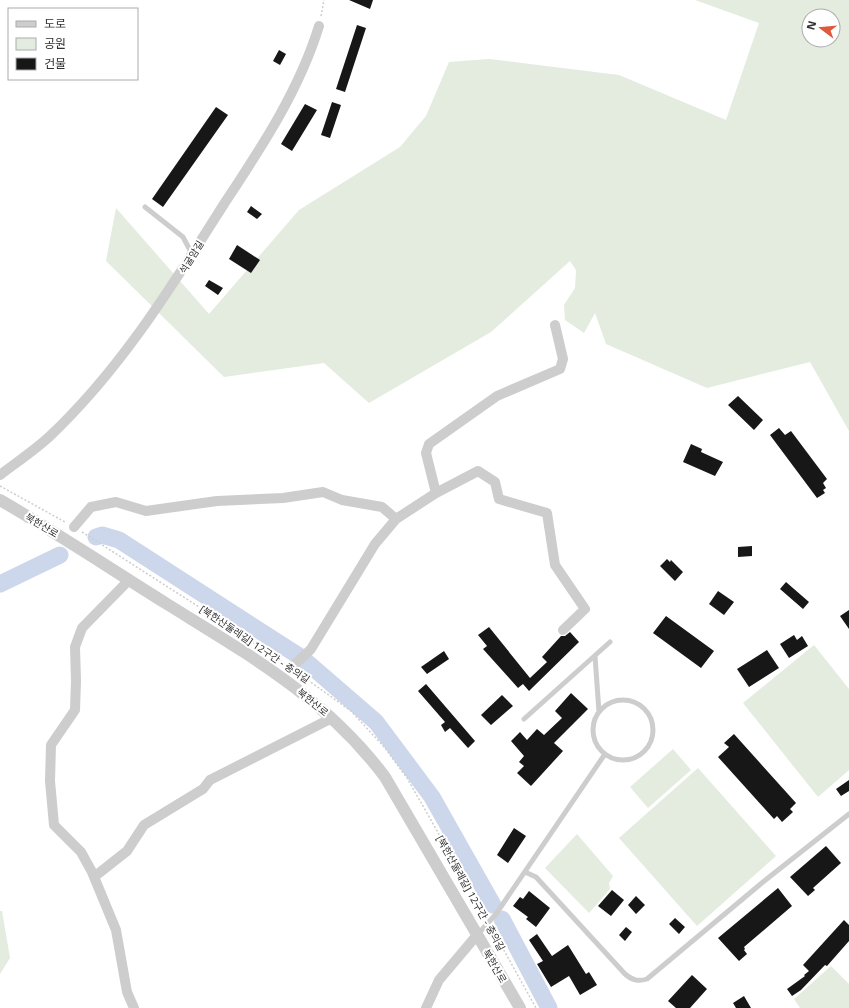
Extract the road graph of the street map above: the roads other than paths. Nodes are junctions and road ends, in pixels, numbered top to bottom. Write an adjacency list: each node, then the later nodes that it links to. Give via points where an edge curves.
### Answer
1 (319, 26): 3 (street, 석굴암길, via 290,96)
2 (145, 207): 3 (lane, via 183,237)
3 (192, 255): 5 (street, 석굴암길, via 143,328 103,380 49,436)
4 (555, 325): 6 (street, via 563,359 560,369 497,396 429,444 426,453)
5 (0, 475)
6 (436, 493): 8 (street); 11 (street, via 478,471 495,482 499,499 547,513 555,565 585,609)
7 (0, 500): 10 (street, 북한산로)
8 (396, 519): 9 (street, via 382,507 342,500 323,492 283,498 217,501 146,511 116,502 91,508); 14 (street, via 375,544 311,649)
9 (74, 527)
10 (129, 580): 16 (street, 북한산로, via 263,664 299,689); 21 (street, via 82,628 75,647 75,710 51,745 50,781 54,825 81,852)
11 (563, 630)
12 (610, 642): 13 (lane)
13 (595, 656): 15 (lane); 17 (lane)
14 (292, 668)
15 (599, 712): 18 (lane, via 595,720 594,738); 18 (lane, via 613,702 630,701 645,710 653,726 648,746 634,758 624,760)
16 (332, 718): 21 (street, via 210,780 203,789 144,825 127,851); 22 (street, 북한산로, via 385,777)
17 (524, 719)
18 (605, 754): 20 (lane)
19 (849, 814): 20 (lane, via 641,981 625,974 536,877)
20 (525, 872): 22 (lane)
21 (94, 877): 23 (street, via 116,930 127,992)
22 (477, 935): 24 (street, via 439,980); 25 (street, 북한산로)
23 (134, 1008)
24 (426, 1008)
25 (520, 1008)

